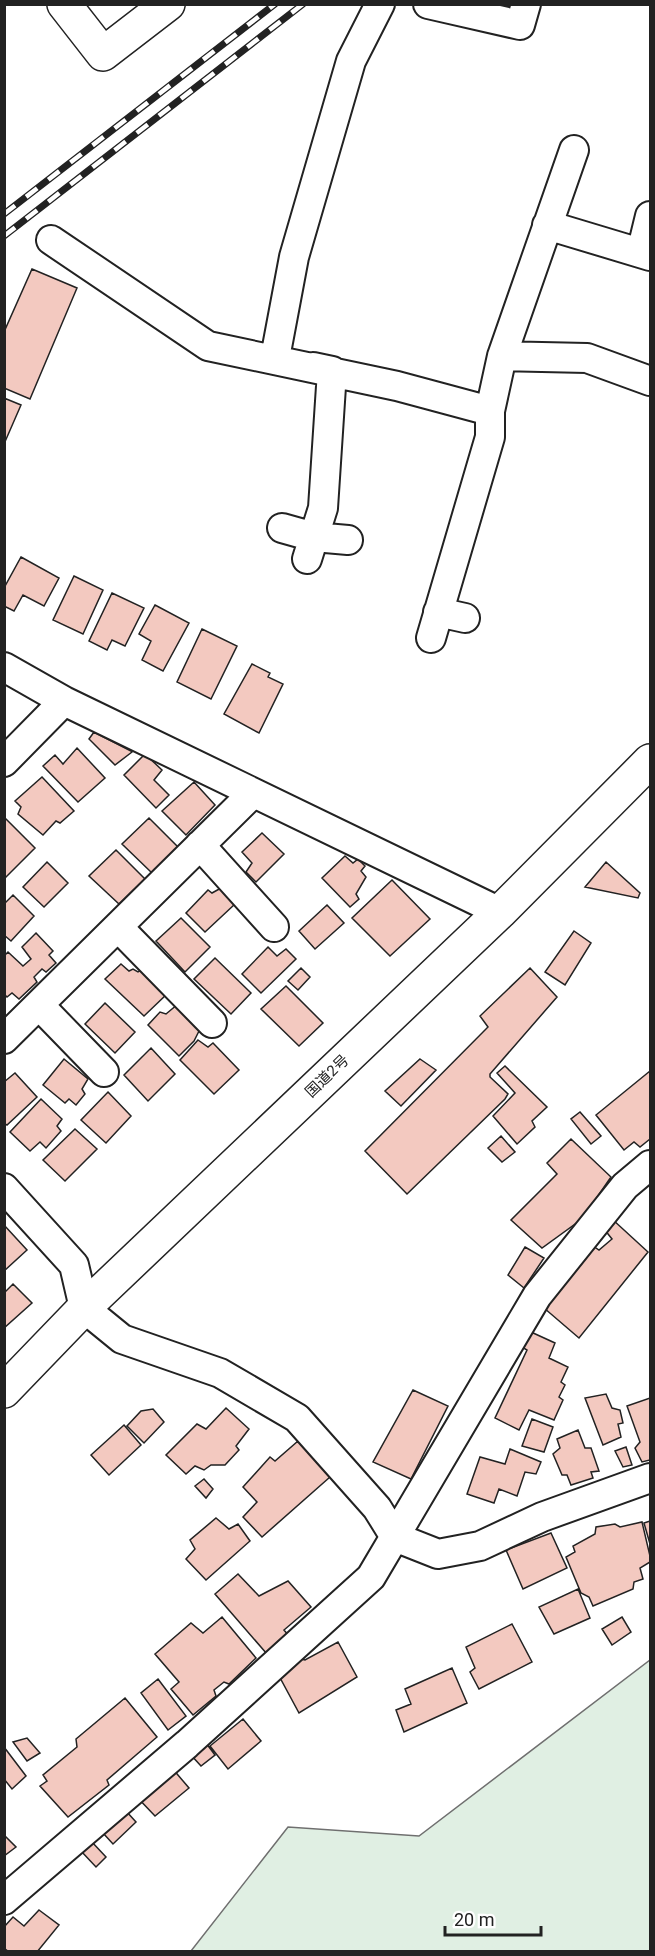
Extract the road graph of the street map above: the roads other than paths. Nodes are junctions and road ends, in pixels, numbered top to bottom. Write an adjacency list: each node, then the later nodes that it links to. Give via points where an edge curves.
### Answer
1 (64, 4): 2 (main road, via 102,54)
2 (168, 4)
3 (380, 4): 13 (street, via 351,61 294,257)
4 (429, 4): 5 (street, via 520,25)
5 (526, 4)
6 (574, 150): 8 (street)
7 (651, 216): 10 (street)
8 (547, 225): 10 (street); 12 (street)
9 (51, 240): 11 (street)
10 (646, 254)
11 (208, 346): 13 (street); 14 (street)
12 (502, 356): 15 (street, via 587,358); 16 (street)
13 (275, 358): 14 (street)
14 (332, 371): 16 (street); 19 (street, via 323,508)
15 (651, 381)
16 (490, 411): 20 (street, via 490,437)
17 (282, 528): 19 (street)
18 (348, 540): 19 (street)
19 (310, 548)
20 (445, 623)
21 (4, 668): 22 (street)
22 (64, 701): 23 (street); 25 (street)
23 (4, 762)
24 (651, 762): 27 (main road, 国道2号)
25 (253, 793): 26 (street); 27 (street)
26 (200, 845): 28 (street); 29 (street)
27 (500, 912): 36 (main road, 国道2号)
28 (118, 927): 30 (street); 31 (street)
29 (274, 927)
30 (39, 1005): 32 (street); 33 (street)
31 (212, 1023)
32 (4, 1039)
33 (104, 1072)
34 (651, 1165): 39 (street, via 625,1186 537,1296)
35 (4, 1188): 36 (street, via 74,1265)
36 (84, 1308): 37 (main road, 国道2号); 39 (street, via 122,1339 220,1373 297,1418 377,1508)
37 (4, 1391)
38 (651, 1478): 39 (street, via 542,1517 480,1546 438,1554)
39 (395, 1537): 40 (street, via 371,1577 187,1744)
40 (4, 1900)

